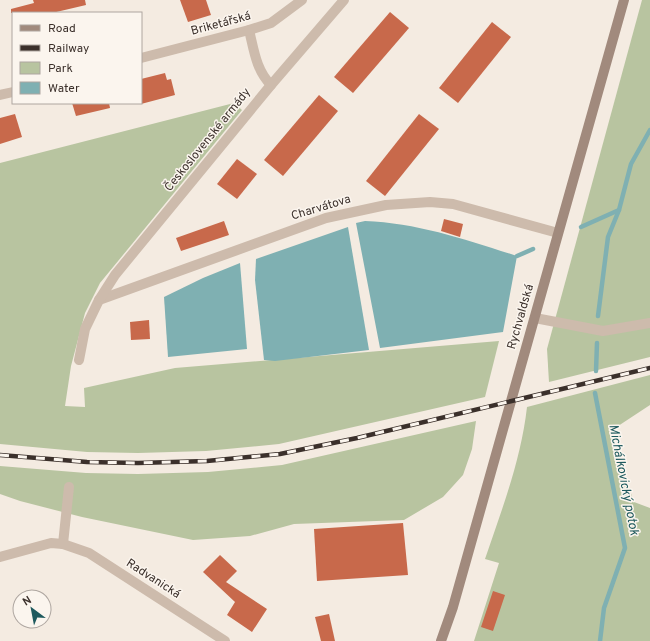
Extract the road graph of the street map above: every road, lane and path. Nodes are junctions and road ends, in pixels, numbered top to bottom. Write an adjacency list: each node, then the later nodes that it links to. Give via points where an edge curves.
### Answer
1 (302, 0): 4 (street, Briketářská, via 271,23)
2 (344, 0): 6 (street, Československé armády)
3 (624, 0): 9 (street, Rychvaldská)
4 (249, 30): 5 (street, Briketářská); 6 (street, via 258,68)
5 (142, 58)
6 (271, 85): 10 (street, Československé armády, via 115,274)
7 (12, 92): 8 (street)
8 (0, 95)
9 (558, 233): 10 (street, Charvátova, via 453,204 430,202 386,205 326,218); 11 (street, Rychvaldská)
10 (98, 300): 13 (street, Československé armády, via 85,329)
11 (535, 318): 12 (street, via 603,331); 18 (street, Rychvaldská, via 453,607)
12 (650, 322)
13 (79, 360)
14 (69, 487): 15 (street)
15 (64, 544): 16 (street, via 51,543); 17 (street, Radvanická, via 89,553)
16 (0, 557)
17 (225, 641)
18 (441, 641)

